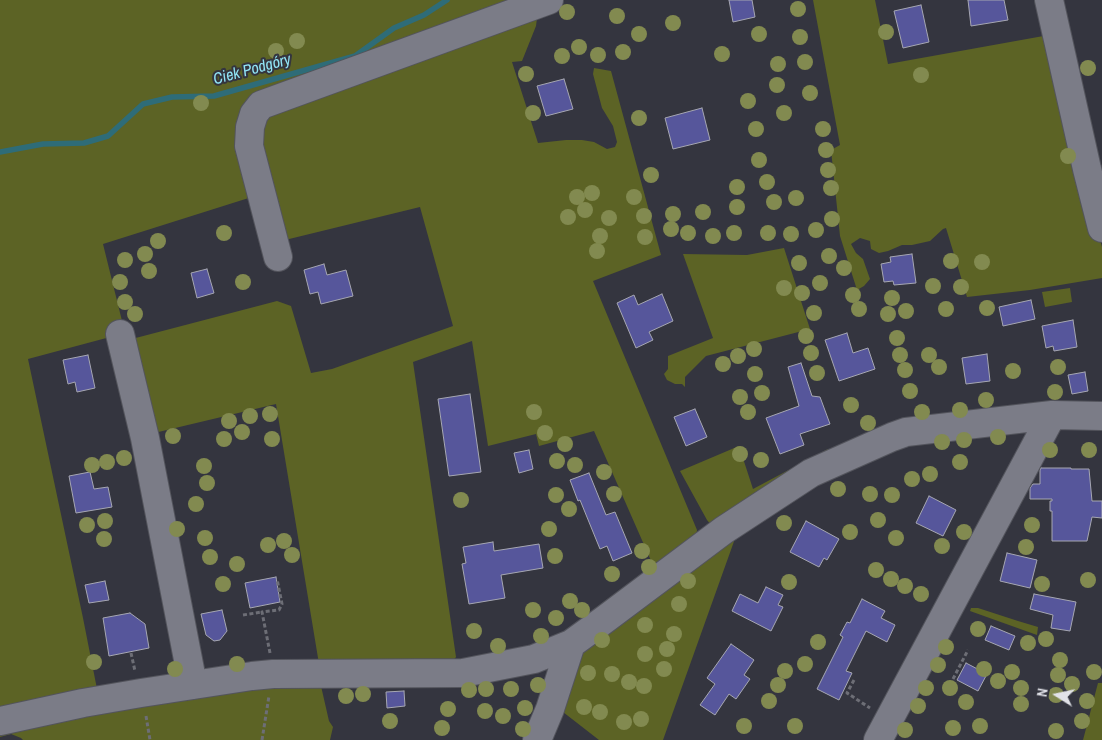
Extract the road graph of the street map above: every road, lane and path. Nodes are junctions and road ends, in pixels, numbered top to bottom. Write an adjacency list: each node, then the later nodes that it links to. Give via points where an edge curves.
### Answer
1 (549, 0): 4 (street, via 261,105 250,127 250,146)
2 (1054, 2): 3 (street)
3 (1102, 228)
4 (278, 257)
5 (120, 334): 16 (street, via 145,438)
6 (1052, 415): 7 (street); 11 (street, via 906,432 811,473 724,530); 21 (street)
7 (1102, 416)
8 (277, 578): 9 (path, via 282,604 279,610)
9 (262, 612): 10 (path); 13 (path)
10 (243, 615)
11 (571, 644): 13 (street, via 534,659 463,673); 20 (street)
12 (968, 650): 14 (path)
13 (272, 666): 16 (street, via 252,676); 19 (path)
14 (953, 679)
15 (854, 680): 17 (path, via 847,693)
16 (193, 685): 18 (street)
17 (871, 709)
18 (0, 721)
19 (262, 740)
20 (537, 740)
21 (878, 740)

